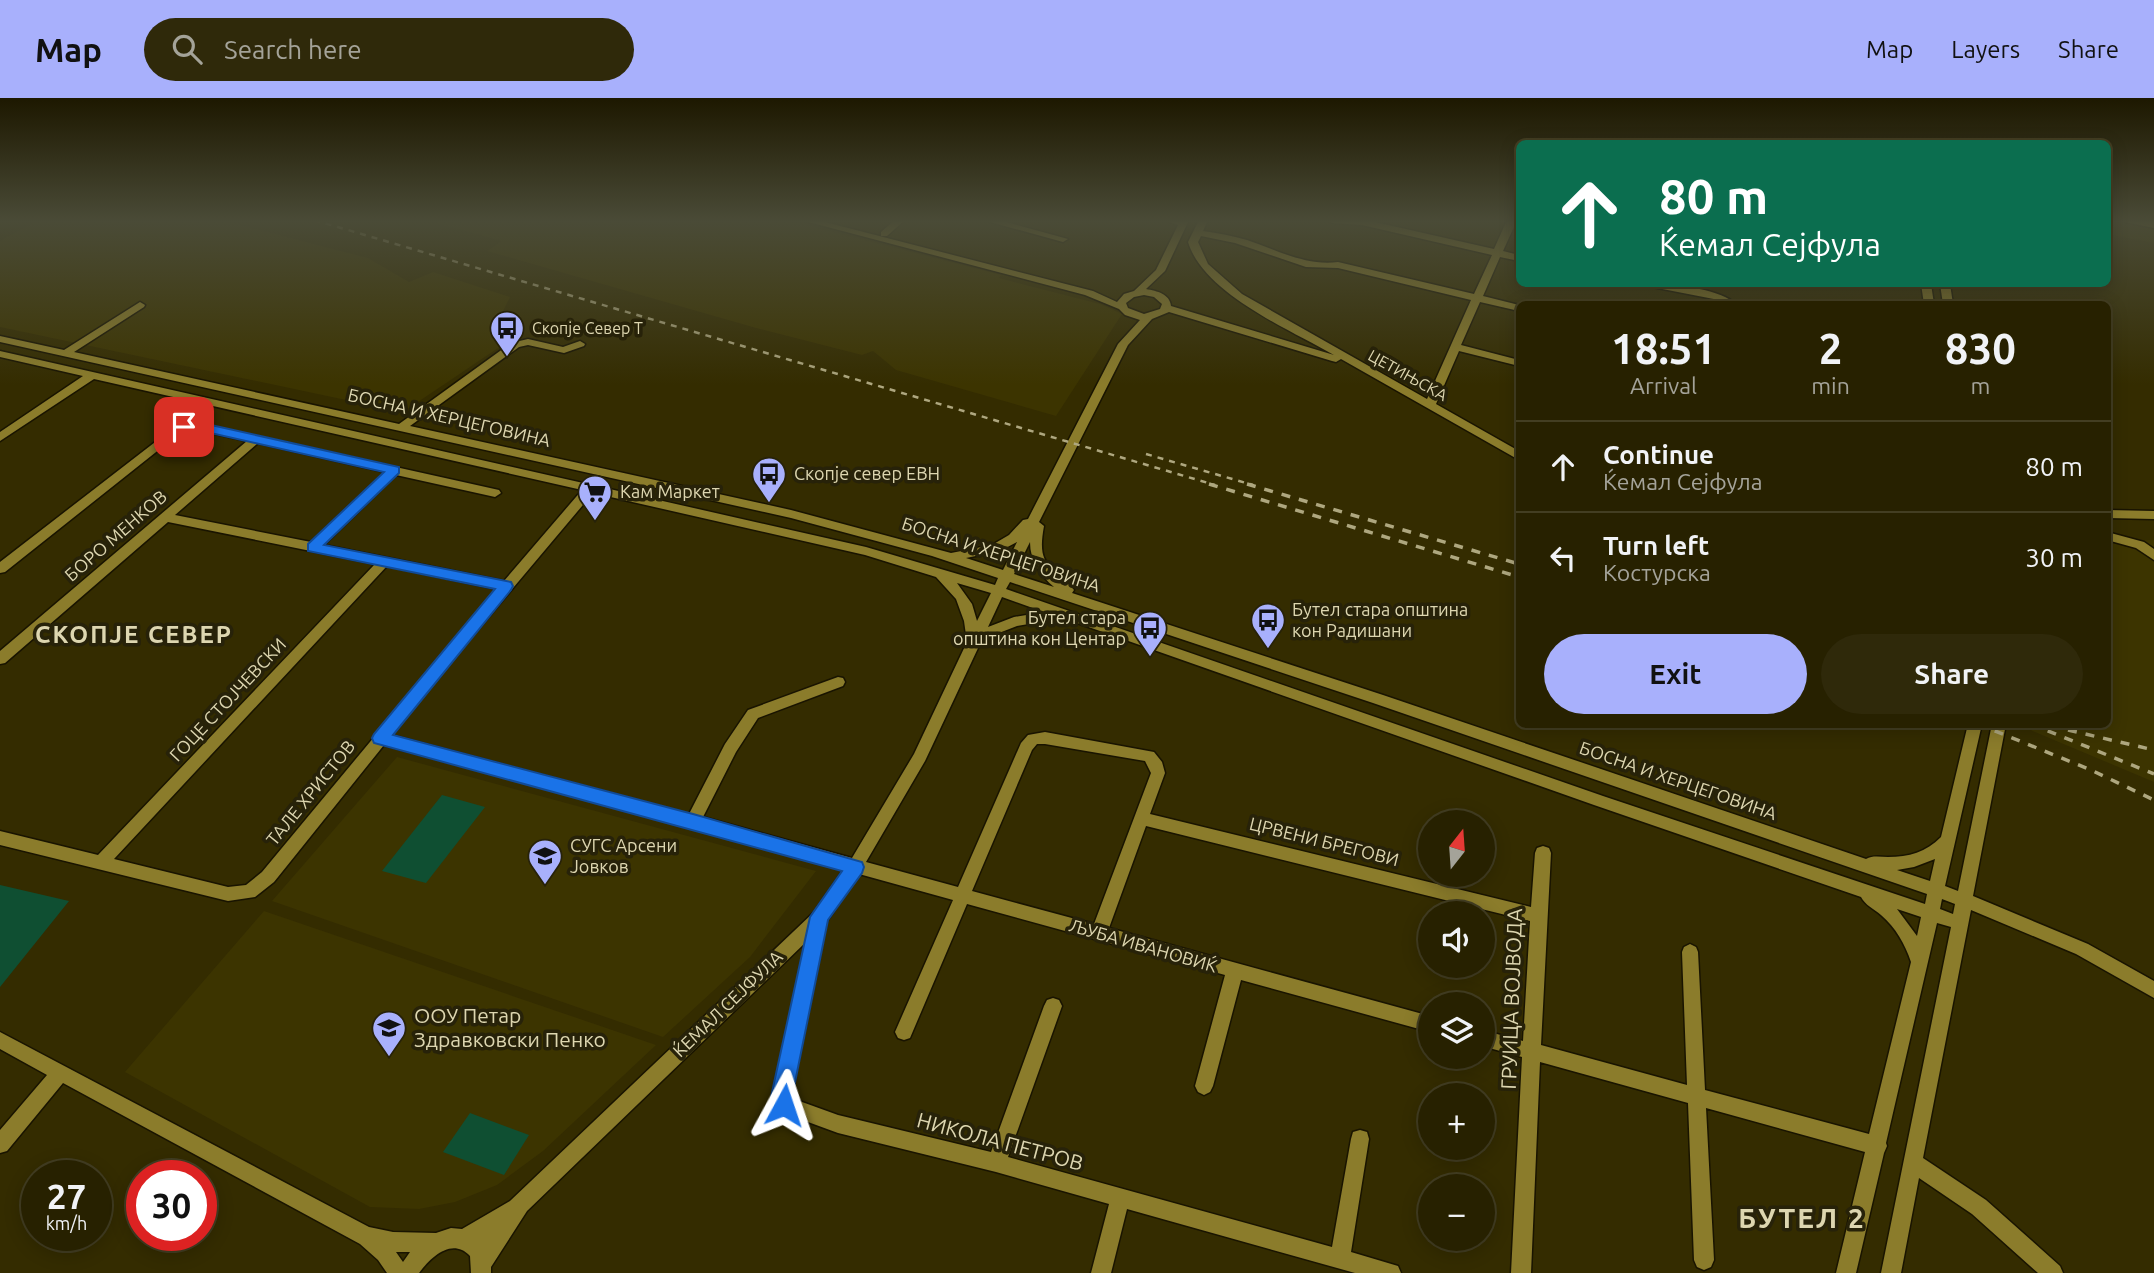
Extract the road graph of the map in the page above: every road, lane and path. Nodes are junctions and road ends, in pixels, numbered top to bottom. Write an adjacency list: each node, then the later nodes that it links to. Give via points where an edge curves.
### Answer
1 (1030, 275): 10 (street)
2 (1034, 275): 10 (street)
3 (1155, 275): 11 (street)
4 (1160, 275): 12 (street)
5 (1215, 275): 21 (street, ЦЕТИЊСКА, via 1238,296)
6 (1380, 275): 13 (street)
7 (1488, 275): 13 (street)
8 (1645, 287): 14 (street)
9 (1667, 287): 15 (street)
10 (1090, 290): 11 (street); 19 (street)
11 (1132, 294): 12 (street); 19 (street, via 1121,303)
12 (1161, 297): 18 (street)
13 (1478, 298): 17 (street); 27 (street)
14 (1702, 301)
15 (1726, 301)
16 (140, 304): 29 (street)
17 (1516, 306)
18 (1167, 308): 20 (street); 22 (street)
19 (1124, 310): 20 (street); 26 (street)
20 (1151, 317): 22 (street); 26 (street)
21 (1280, 321): 23 (street, via 1270,332); 31 (street, ЦЕТИЊСКА)
22 (1219, 326): 23 (street)
23 (1251, 335): 31 (street)
24 (0, 339): 29 (street, БОСНА И ХЕРЦЕГОВИНА)
25 (580, 344): 34 (street, via 564,350 528,342 514,345)
26 (1123, 344): 41 (street)
27 (1455, 347): 30 (street); 33 (street)
28 (0, 354): 32 (street, БОСНА И ХЕРЦЕГОВИНА)
29 (66, 354): 34 (street, БОСНА И ХЕРЦЕГОВИНА)
30 (1516, 362)
31 (1358, 365): 33 (street, ЦЕТИЊСКА)
32 (92, 375): 35 (street); 39 (street, БОСНА И ХЕРЦЕГОВИНА)
33 (1430, 405): 37 (street, ЦЕТИЊСКА)
34 (402, 427): 47 (street, БОСНА И ХЕРЦЕГОВИНА, via 791,514)
35 (0, 437)
36 (256, 439): 38 (street); 44 (street, БОРО МЕНКОВ); 50 (street, via 193,425 176,431)
37 (1516, 454)
38 (394, 470): 40 (street); 46 (street)
39 (592, 487): 51 (street, БОСНА И ХЕРЦЕГОВИНА); 53 (street, ТАЛЕ ХРИСТОВ)
40 (495, 493)
41 (1046, 501): 47 (street, via 1023,531 1004,545 972,554); 52 (street, ЌЕМАЛ СЕЈФУЛА); 55 (street, via 1035,536 1036,557 1052,579)
42 (2111, 514): 43 (street)
43 (2154, 515)
44 (165, 517): 46 (street); 58 (street, БОРО МЕНКОВ)
45 (2111, 537): 48 (street, via 2140,545)
46 (313, 548): 49 (street)
47 (936, 553): 52 (street, БОСНА И ХЕРЦЕГОВИНА)
48 (2154, 556)
49 (384, 562): 53 (street); 69 (street, ГОЦЕ СТОЈЧЕВСКИ)
50 (0, 569)
51 (936, 572): 54 (street, БОСНА И ХЕРЦЕГОВИНА); 57 (street, via 965,602)
52 (1008, 574): 54 (street, ЌЕМАЛ СЕЈФУЛА); 55 (street, БОСНА И ХЕРЦЕГОВИНА)
53 (506, 586): 62 (street, ТАЛЕ ХРИСТОВ)
54 (999, 591): 56 (street, БОСНА И ХЕРЦЕГОВИНА); 57 (street, ЌЕМАЛ СЕЈФУЛА)
55 (1089, 604): 68 (street, БОСНА И ХЕРЦЕГОВИНА)
56 (1079, 619): 57 (street, via 1038,616 1018,620); 71 (street, БОСНА И ХЕРЦЕГОВИНА)
57 (972, 645): 70 (street, ЌЕМАЛ СЕЈФУЛА, via 920,757)
58 (0, 659)
59 (838, 682): 64 (street, via 752,713)
60 (1974, 728): 66 (street)
61 (1998, 728): 74 (street)
62 (380, 738): 64 (street, ЉУБА ИВАНОВИЌ); 69 (street, ТАЛЕ ХРИСТОВ, via 268,877 249,892 228,894)
63 (1140, 818): 73 (street, via 1158,774 1149,756 1033,739); 76 (street, ЦРВЕНИ БРЕГОВИ); 79 (street)
64 (693, 821): 70 (street, ЉУБА ИВАНОВИЌ)
65 (0, 838): 69 (street, ТАЛЕ ХРИСТОВ)
66 (1950, 838): 68 (street, via 1939,850 1914,861 1889,864); 72 (street)
67 (1543, 853): 76 (street, ГРУИЦА ВОЈВОДА)
68 (1842, 857): 72 (street, БОСНА И ХЕРЦЕГОВИНА)
69 (101, 863)
70 (855, 867): 73 (street, ЉУБА ИВАНОВИЌ); 77 (street, ЌЕМАЛ СЕЈФУЛА)
71 (1851, 887): 75 (street, БОСНА И ХЕРЦЕГОВИНА); 81 (street, via 1896,919 1914,944)
72 (1938, 891): 74 (street, БОСНА И ХЕРЦЕГОВИНА); 75 (street)
73 (964, 897): 79 (street, ЉУБА ИВАНОВИЌ); 86 (street)
74 (1964, 900): 78 (street); 83 (street, БОСНА И ХЕРЦЕГОВИНА, via 2082,949)
75 (1933, 914): 78 (street, БОСНА И ХЕРЦЕГОВИНА); 81 (street)
76 (1538, 916): 89 (street, ГРУИЦА ВОЈВОДА)
77 (820, 917): 96 (street, НИКОЛА ПЕТРОВ, via 784,1105 838,1124); 99 (street, ЌЕМАЛ СЕЈФУЛА)
78 (1959, 923): 97 (street)
79 (1099, 933): 82 (street, ЉУБА ИВАНОВИЌ)
80 (1690, 952): 92 (street)
81 (1920, 967): 95 (street)
82 (1235, 971): 85 (street, ЉУБА ИВАНОВИЌ); 91 (street)
83 (2154, 990)
84 (1053, 1006): 96 (street)
85 (1418, 1021)
86 (904, 1032)
87 (0, 1040): 90 (street)
88 (1495, 1041): 89 (street)
89 (1533, 1051): 92 (street); 110 (street, ГРУИЦА ВОЈВОДА)
90 (60, 1073): 94 (street); 100 (street)
91 (1205, 1086)
92 (1698, 1098): 95 (street); 104 (street)
93 (1360, 1139): 103 (street)
94 (0, 1144)
95 (1878, 1146): 111 (street)
96 (996, 1163): 98 (street, НИКОЛА ПЕТРОВ)
97 (1913, 1163): 112 (street); 113 (street, via 1979,1207)
98 (1120, 1198): 103 (street, НИКОЛА ПЕТРОВ); 108 (street)
99 (520, 1204): 101 (street, ЌЕМАЛ СЕЈФУЛА); 105 (street, ЌЕМАЛ СЕЈФУЛА)
100 (367, 1237): 102 (street); 106 (street)
101 (463, 1238): 102 (street); 105 (street, via 475,1244)
102 (436, 1242): 107 (street)
103 (1340, 1257): 109 (street, НИКОЛА ПЕТРОВ)
104 (1704, 1260)
105 (482, 1267)
106 (399, 1273)
107 (408, 1273)
108 (1101, 1273)
109 (1391, 1273)
110 (1521, 1273)
111 (1846, 1273)
112 (1891, 1273)
113 (2053, 1273)

